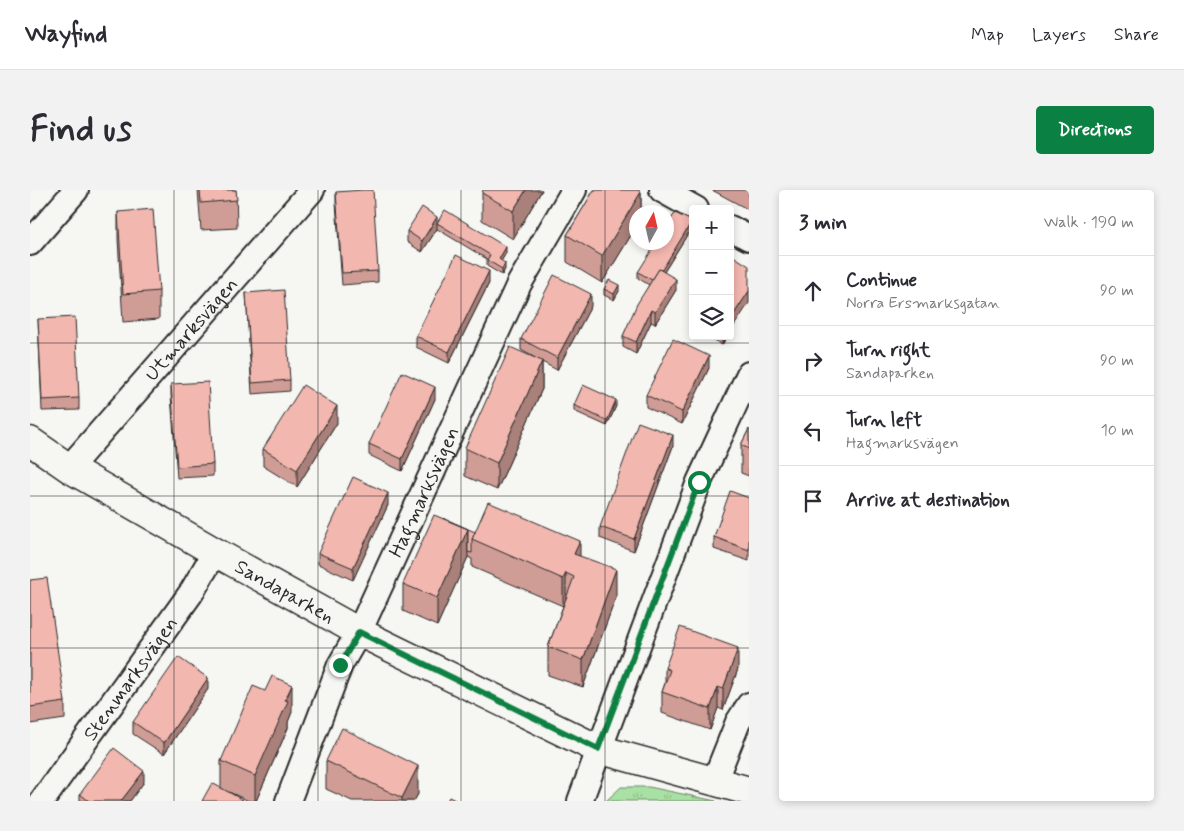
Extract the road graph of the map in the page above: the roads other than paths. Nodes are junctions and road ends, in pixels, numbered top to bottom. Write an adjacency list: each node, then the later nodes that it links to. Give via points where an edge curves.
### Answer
1 (76, 190): 8 (street)
2 (312, 190): 11 (street, Utmarksvägen)
3 (574, 190): 13 (street, Hagmarksvägen, via 519,284)
4 (662, 190): 5 (street)
5 (689, 205)
6 (734, 230): 7 (street)
7 (749, 238)
8 (30, 243)
9 (749, 374): 15 (street, via 699,482)
10 (30, 441): 11 (street, Sandaparken)
11 (69, 468): 12 (street, Sandaparken)
12 (215, 552): 13 (street, Sandaparken); 18 (street, Stenmarksvägen, via 191,593)
13 (359, 632): 15 (street, Sandaparken); 19 (street, Hagmarksvägen, via 340,665)
14 (749, 705): 16 (street, via 738,722)
15 (598, 749): 16 (street, Sandaparken); 20 (street)
16 (714, 782): 17 (street, Sandaparken)
17 (749, 792)
18 (42, 801)
19 (288, 801)
20 (580, 801)

